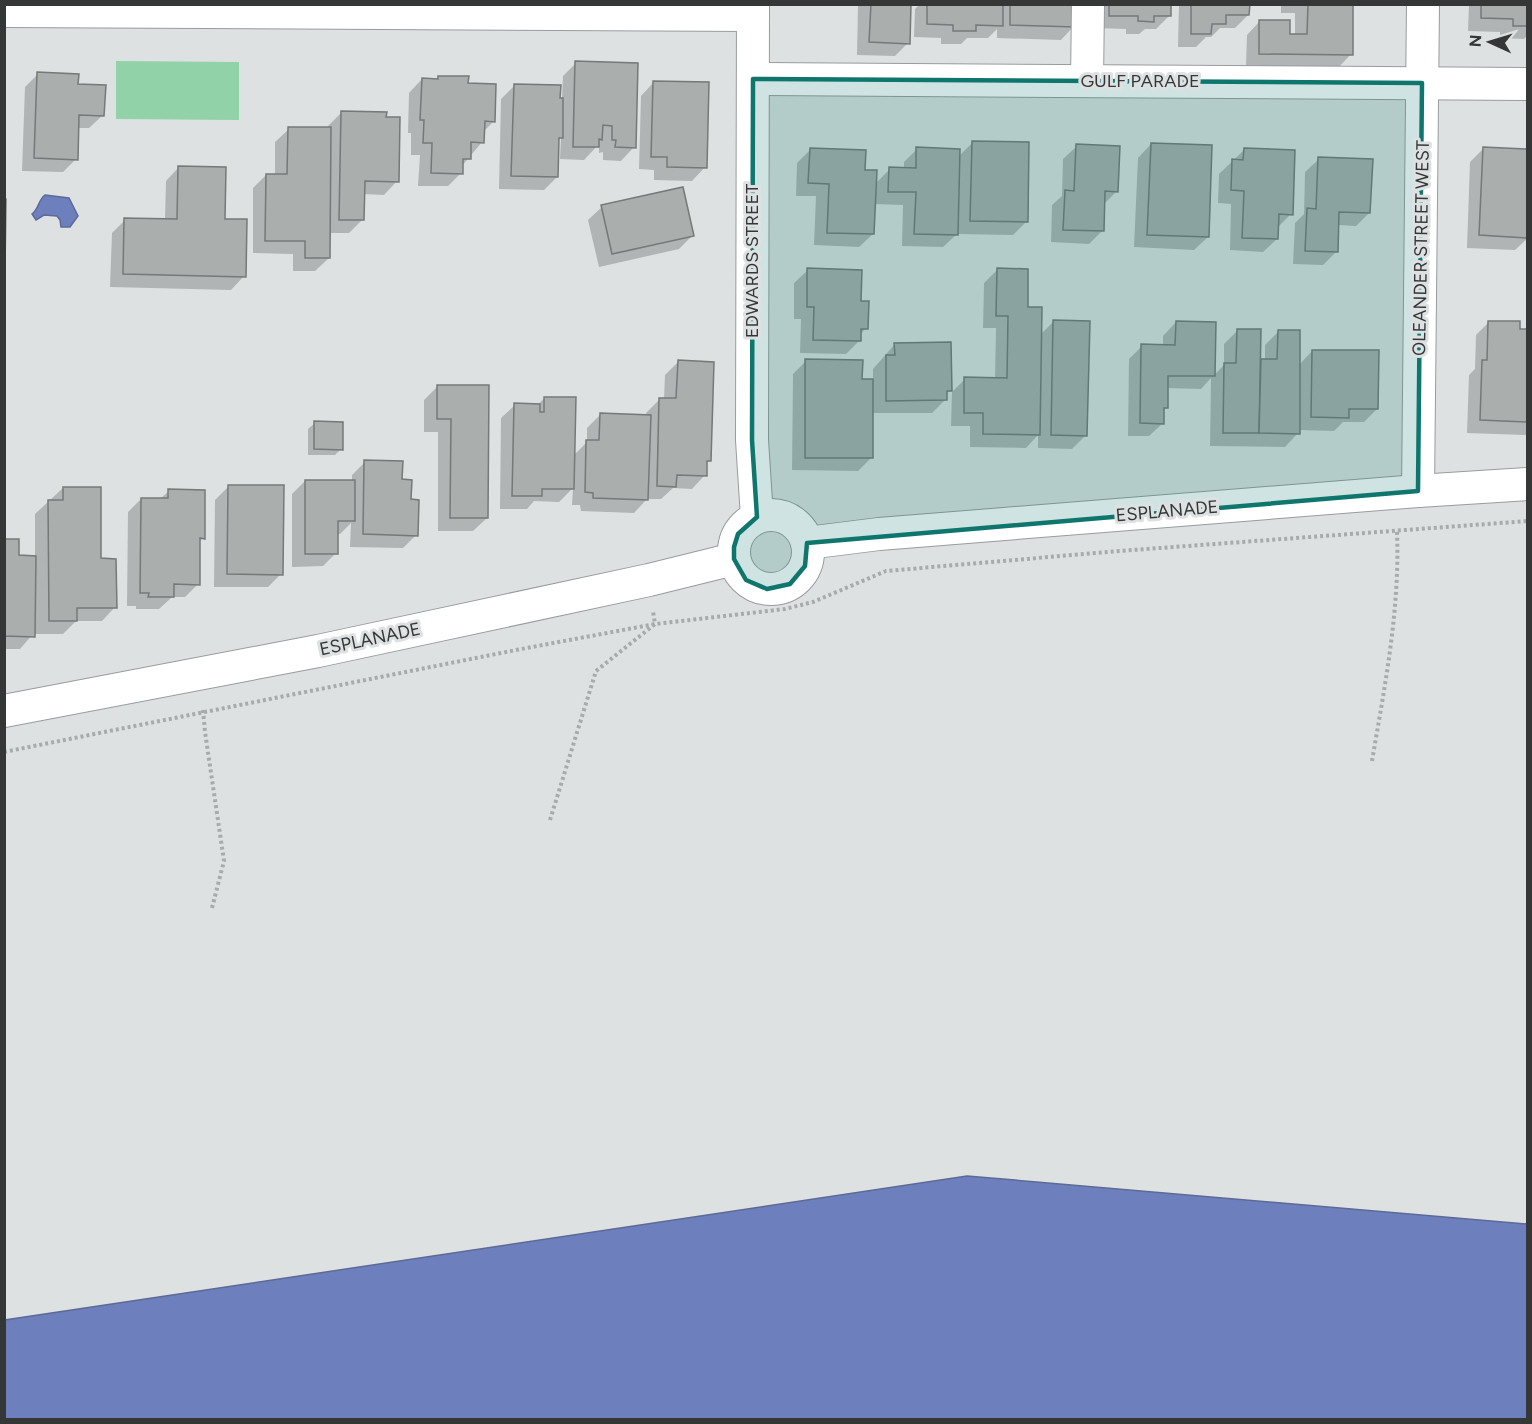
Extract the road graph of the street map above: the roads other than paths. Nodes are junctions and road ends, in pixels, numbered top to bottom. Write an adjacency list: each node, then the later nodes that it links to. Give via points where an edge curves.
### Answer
1 (1088, 4): 6 (street)
2 (1423, 4): 7 (street, OLEANDER STREET WEST)
3 (753, 10): 4 (street); 5 (street, EDWARDS STREET)
4 (4, 11)
5 (753, 79): 6 (street, GULF PARADE); 11 (street, EDWARDS STREET, via 752,440)
6 (1087, 81): 7 (street, GULF PARADE)
7 (1422, 83): 8 (street, GULF PARADE); 10 (street, OLEANDER STREET WEST)
8 (1527, 84)
9 (1527, 484): 10 (street, ESPLANADE)
10 (1418, 491): 12 (street, ESPLANADE)
11 (757, 517): 12 (street, via 769,514 794,522); 13 (street, via 738,534)
12 (807, 543): 13 (street, via 806,561 799,576 779,588 767,589 746,580)
13 (734, 559): 14 (street, ESPLANADE, via 201,674)
14 (4, 711)

